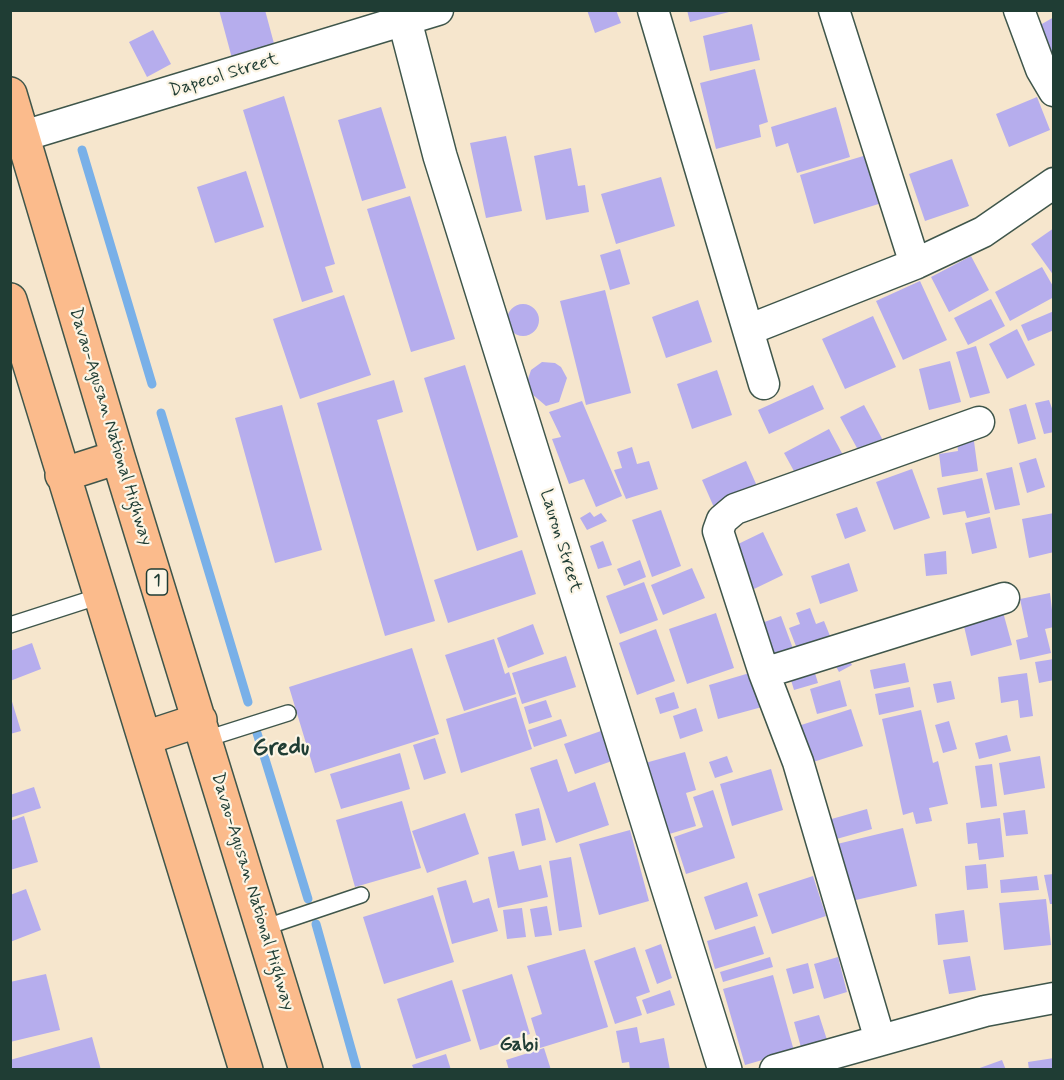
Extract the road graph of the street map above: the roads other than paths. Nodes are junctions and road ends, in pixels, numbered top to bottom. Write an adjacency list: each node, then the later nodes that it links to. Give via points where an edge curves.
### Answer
1 (438, 10): 5 (street, Dapecol Street)
2 (653, 10): 12 (street)
3 (834, 10): 10 (street)
4 (1019, 10): 6 (street)
5 (404, 16): 8 (street, Dapecol Street); 30 (street, Lauron Street, via 440,156)
6 (1053, 91)
7 (10, 94): 8 (highway, Davao-Agusan National Highway / 1)
8 (17, 138): 15 (highway, Davao-Agusan National Highway / 1)
9 (1053, 183): 10 (street, via 984,231)
10 (915, 264): 12 (street)
11 (10, 300): 16 (highway)
12 (748, 330): 13 (street)
13 (764, 384)
14 (979, 422): 20 (street, via 735,509 722,520 718,531)
15 (118, 457): 16 (highway); 22 (highway, Davao-Agusan National Highway / 1)
16 (62, 475): 17 (highway)
17 (100, 596): 19 (lane); 23 (highway)
18 (1004, 598): 20 (street)
19 (10, 625)
20 (764, 674): 27 (street, via 798,762)
21 (288, 713): 22 (lane)
22 (203, 730): 23 (highway); 25 (highway, Davao-Agusan National Highway / 1)
23 (145, 738): 28 (highway)
24 (361, 895): 25 (lane)
25 (263, 928): 29 (highway, Davao-Agusan National Highway / 1)
26 (1053, 998): 27 (street, via 985,1011)
27 (880, 1040): 31 (street)
28 (246, 1070)
29 (306, 1070)
30 (725, 1070)
31 (775, 1070)

